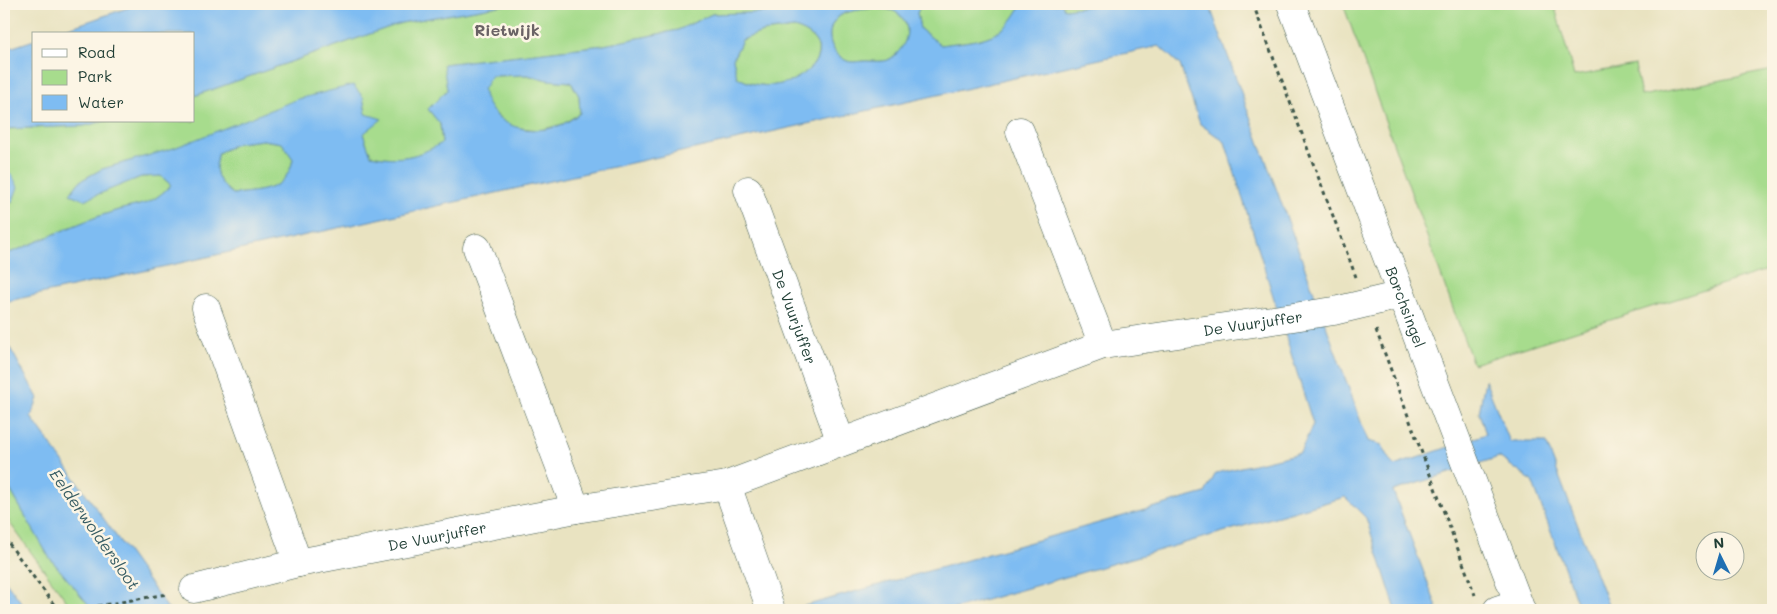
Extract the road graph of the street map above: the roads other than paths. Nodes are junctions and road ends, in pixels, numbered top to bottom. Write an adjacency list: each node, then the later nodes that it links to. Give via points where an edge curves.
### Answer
1 (1291, 4): 5 (street, Borchsingel)
2 (1020, 131): 7 (street)
3 (748, 190): 8 (street, De Vuurjuffer)
4 (477, 248): 10 (street)
5 (1402, 295): 7 (street, De Vuurjuffer, via 1334,311); 13 (street, Borchsingel, via 1475,490)
6 (206, 308): 11 (street)
7 (1103, 345): 8 (street, De Vuurjuffer)
8 (841, 442): 9 (street, De Vuurjuffer)
9 (727, 484): 10 (street, De Vuurjuffer); 14 (street)
10 (576, 509): 11 (street, De Vuurjuffer)
11 (298, 563): 12 (street, De Vuurjuffer)
12 (194, 589)
13 (1503, 606)
14 (770, 607)

